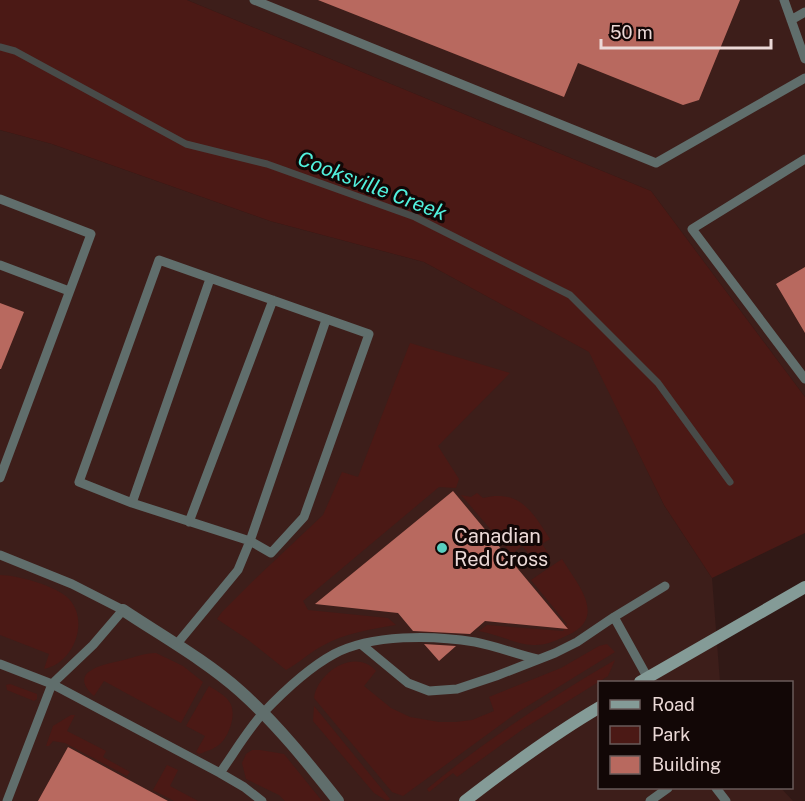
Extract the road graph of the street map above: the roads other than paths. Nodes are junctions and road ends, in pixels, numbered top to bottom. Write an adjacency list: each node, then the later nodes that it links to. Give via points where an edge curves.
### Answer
1 (254, 0): 6 (lane, via 656,163)
2 (784, 0): 4 (lane)
3 (805, 12): 4 (lane)
4 (790, 20): 5 (lane)
5 (805, 59)
6 (805, 78)
7 (805, 159): 14 (lane, via 692,229)
8 (0, 199): 11 (lane, via 90,234)
9 (0, 265): 11 (lane)
10 (210, 279): 12 (lane); 16 (lane); 16 (lane, via 159,260 79,483)
11 (69, 291): 15 (lane)
12 (273, 300): 13 (lane); 17 (lane)
13 (326, 320): 18 (lane); 18 (lane, via 369,334 304,517 271,553)
14 (805, 379)
15 (0, 478)
16 (132, 503): 17 (lane)
17 (189, 522): 18 (lane)
18 (250, 540): 24 (lane, via 238,570)
19 (0, 555): 22 (lane)
20 (664, 586): 23 (lane)
21 (805, 587): 28 (street)
22 (123, 610): 24 (street); 29 (lane)
23 (614, 617): 26 (lane, via 577,642); 28 (lane)
24 (176, 645): 31 (street, via 239,690)
25 (362, 645): 26 (lane, via 405,638 439,638); 26 (lane, via 408,683 429,691 457,689); 31 (lane, via 335,654)
26 (537, 659)
27 (0, 664): 29 (lane)
28 (645, 681)
29 (52, 684): 32 (lane); 35 (lane)
30 (598, 708): 38 (street)
31 (263, 713): 32 (lane); 37 (street)
32 (220, 773): 36 (lane)
33 (667, 789): 39 (lane)
34 (717, 789): 40 (lane)
35 (7, 801)
36 (262, 801)
37 (338, 801)
38 (465, 801)
39 (650, 801)
40 (726, 801)

